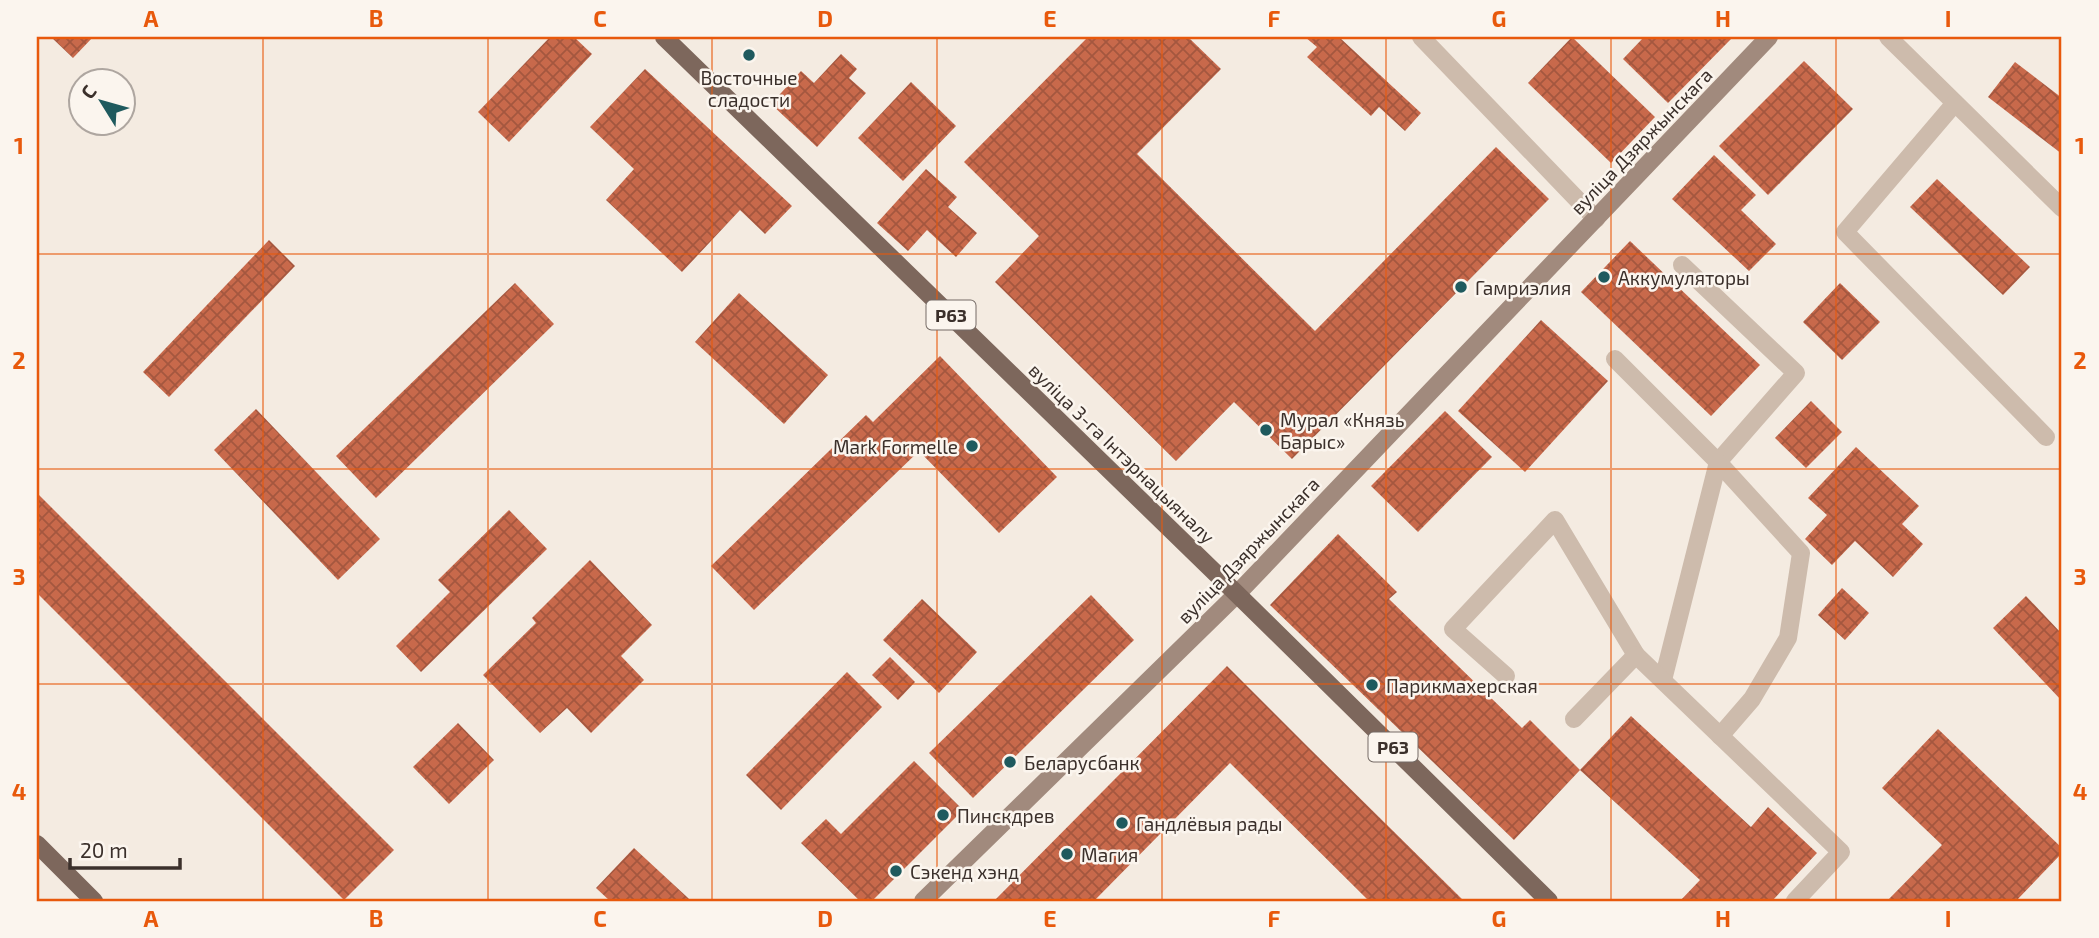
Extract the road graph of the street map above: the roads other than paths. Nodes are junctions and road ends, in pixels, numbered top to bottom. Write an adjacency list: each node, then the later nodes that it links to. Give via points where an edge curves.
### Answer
1 (664, 37): 12 (main road, вуліца 3-га Інтэрнацыяналу / Р63)
2 (1421, 37): 7 (street)
3 (1769, 37): 7 (street, вуліца Дзяржынскага)
4 (1888, 37): 5 (street)
5 (1955, 103): 6 (street); 10 (street, via 1845,232)
6 (2062, 208)
7 (1596, 219): 12 (street, вуліца Дзяржынскага)
8 (1682, 265): 11 (street, via 1796,373)
9 (1615, 359): 11 (street)
10 (2046, 437)
11 (1718, 462): 15 (street); 17 (street, via 1801,552 1788,638 1752,699)
12 (1237, 594): 20 (street, вуліца Дзяржынскага); 21 (main road, вуліца 3-га Інтэрнацыяналу / Р63)
13 (1636, 655): 14 (street, via 1555,520 1453,629); 15 (street); 16 (street)
14 (1506, 676)
15 (1662, 680): 17 (street)
16 (1574, 719)
17 (1720, 736): 22 (street, via 1841,852)
18 (37, 844): 19 (main road)
19 (94, 901)
20 (923, 901)
21 (1549, 901)
22 (1795, 901)

